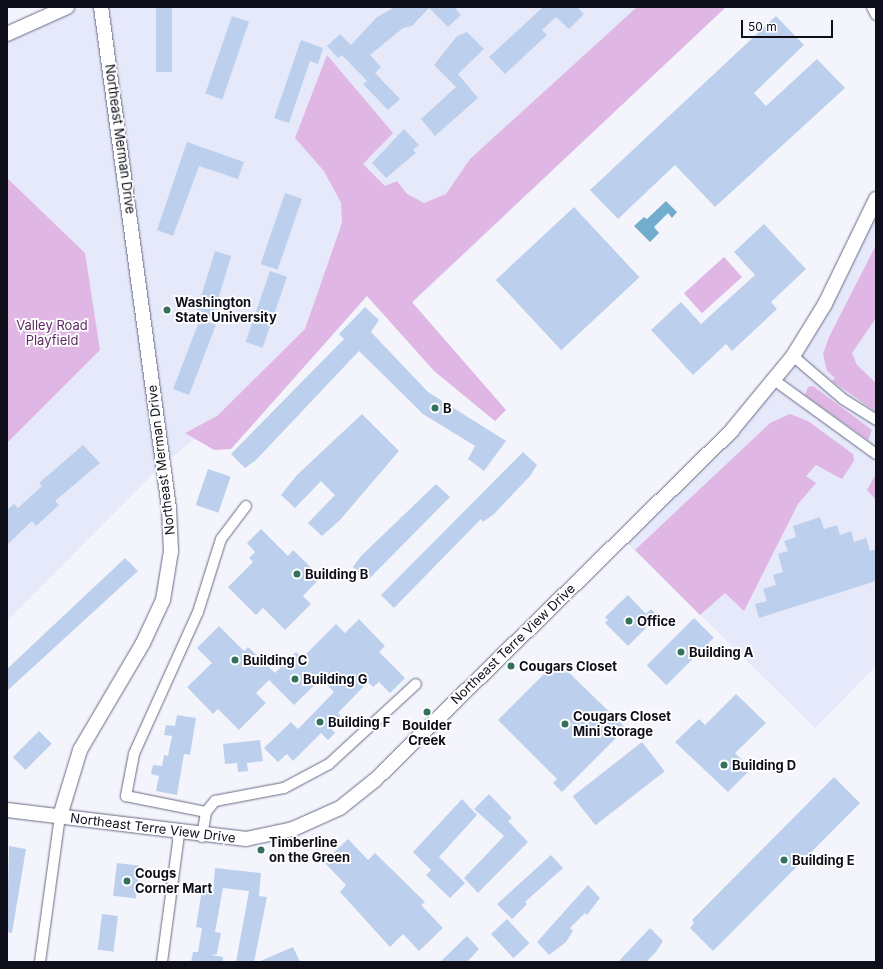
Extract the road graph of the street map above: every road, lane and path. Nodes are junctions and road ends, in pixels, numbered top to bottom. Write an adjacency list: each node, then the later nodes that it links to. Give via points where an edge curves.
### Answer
1 (67, 7): 5 (main road)
2 (102, 7): 15 (main road, Northeast Merman Drive, via 169,508 171,552 163,600 143,643 80,750)
3 (872, 7): 4 (street)
4 (876, 15)
5 (7, 34)
6 (876, 199): 7 (main road, Northeast Terre View Drive, via 835,285)
7 (793, 356): 8 (main road, Northeast Terre View Drive); 9 (street, via 843,399)
8 (774, 380): 10 (street); 17 (main road, Northeast Terre View Drive, via 708,454 358,795 330,814 273,835 246,839)
9 (876, 420)
10 (875, 450)
11 (246, 506): 14 (street, via 221,539 198,612 149,716 125,791 128,798 136,801)
12 (416, 684): 14 (street, via 319,771 273,792 212,802)
13 (7, 810): 15 (main road, Northeast Terre View Drive)
14 (206, 812): 17 (street)
15 (60, 816): 16 (main road, Northeast Terre View Drive); 18 (street, Northeast Merman Drive)
16 (179, 834): 17 (main road, Northeast Terre View Drive); 19 (street)
17 (202, 837)
18 (40, 962)
19 (162, 962)

